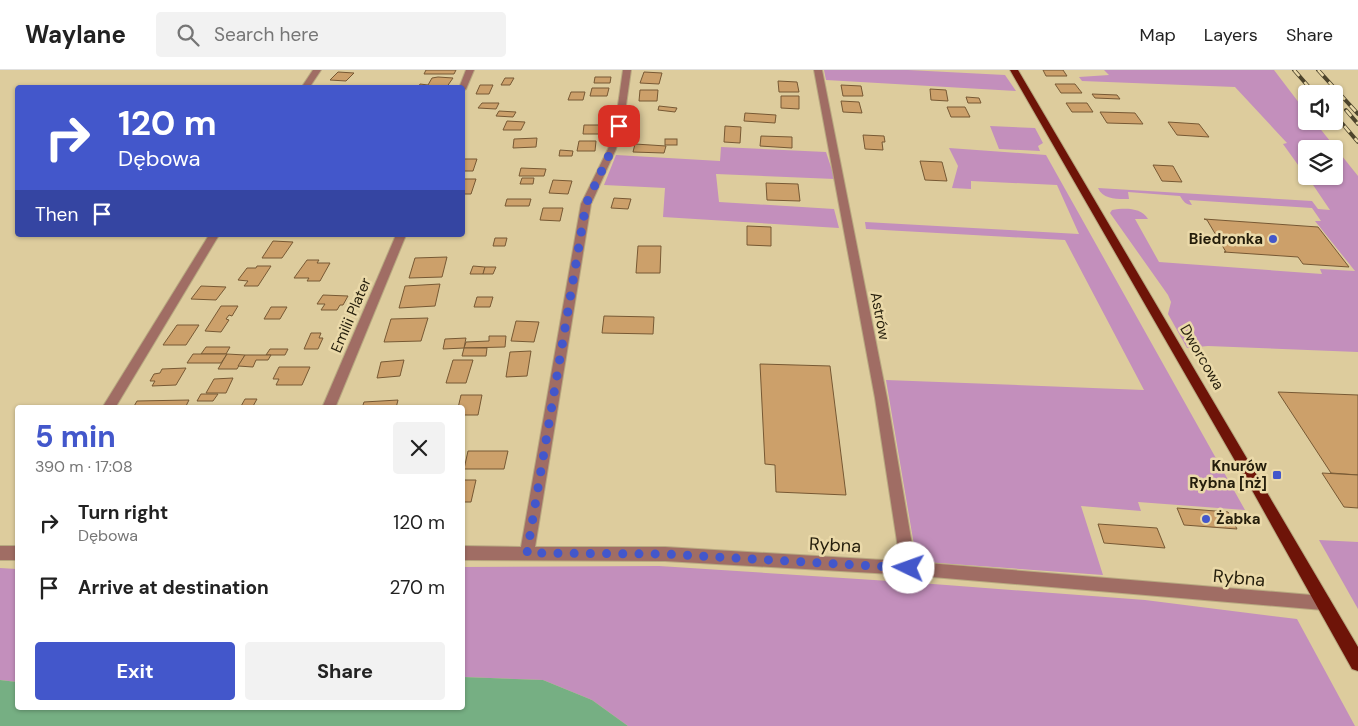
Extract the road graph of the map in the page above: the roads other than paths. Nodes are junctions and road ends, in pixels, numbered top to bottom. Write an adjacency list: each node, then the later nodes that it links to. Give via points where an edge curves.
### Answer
1 (317, 70): 6 (street)
2 (470, 70): 7 (street)
3 (627, 70): 15 (street, via 619,126 612,149 586,204)
4 (818, 70): 16 (street, Astrów, via 879,388)
5 (1014, 70): 17 (main road, Dworcowa)
6 (308, 85)
7 (464, 85)
8 (213, 237): 10 (street)
9 (400, 237): 11 (street, Emilii Plater)
10 (110, 405)
11 (329, 405)
12 (0, 553): 13 (street)
13 (15, 553)
14 (465, 553): 15 (street, Rybna)
15 (527, 553): 16 (street, Rybna, via 665,554)
16 (909, 568): 17 (street, Rybna)
17 (1323, 603): 18 (main road, Dworcowa)
18 (1358, 663)

